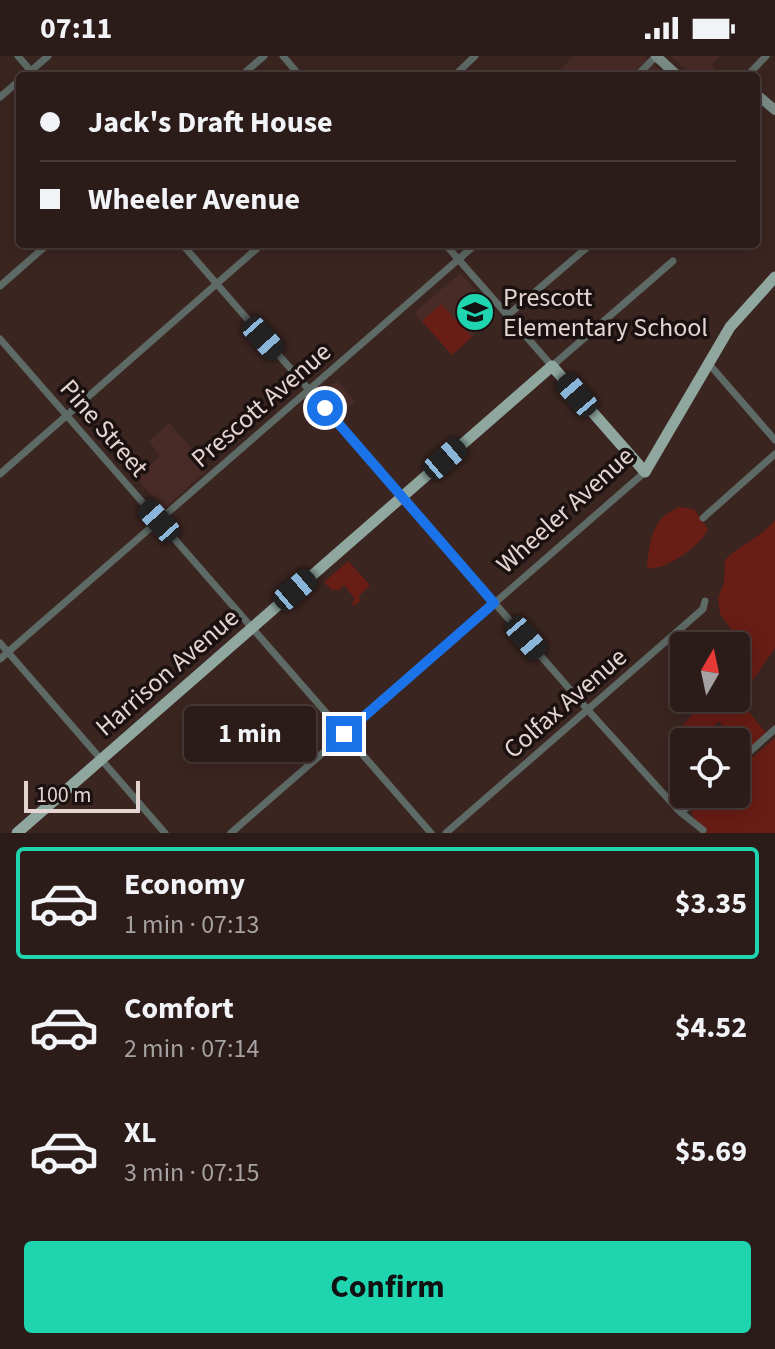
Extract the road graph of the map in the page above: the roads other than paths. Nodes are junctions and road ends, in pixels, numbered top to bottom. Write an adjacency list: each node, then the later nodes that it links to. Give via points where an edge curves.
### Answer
1 (48, 56): 7 (street)
2 (264, 56): 8 (street)
3 (283, 56): 9 (street)
4 (475, 56): 10 (street)
5 (656, 56): 11 (street); 12 (street)
6 (766, 56): 13 (street)
7 (32, 72)
8 (246, 72)
9 (297, 72)
10 (458, 72)
11 (641, 72)
12 (674, 72)
13 (751, 72)
14 (16, 83): 15 (street)
15 (0, 97)
16 (43, 248): 26 (street)
17 (186, 248): 25 (street)
18 (258, 248): 25 (street)
19 (449, 248): 22 (street)
20 (471, 248): 22 (street, Prescott Avenue)
21 (586, 248): 27 (street)
22 (459, 259): 27 (street); 31 (street, Prescott Avenue)
23 (673, 261): 30 (street, Harrison Avenue)
24 (775, 277): 29 (main road, Wheeler Avenue, via 735,320)
25 (217, 284): 31 (street); 32 (street)
26 (0, 286)
27 (508, 315): 30 (street)
28 (0, 339): 32 (street, Pine Street)
29 (709, 364): 33 (street); 35 (main road, Wheeler Avenue)
30 (552, 366): 35 (main road); 37 (main road, Harrison Avenue)
31 (309, 389): 37 (street); 39 (street, Prescott Avenue)
32 (67, 416): 36 (street); 39 (street, Pine Street)
33 (775, 440)
34 (775, 454): 38 (street)
35 (645, 472): 41 (street, Wheeler Avenue)
36 (0, 474)
37 (402, 496): 41 (street); 42 (main road, Harrison Avenue)
38 (703, 518)
39 (159, 521): 42 (street, Pine Street); 44 (street, Prescott Avenue)
40 (705, 601): 46 (street, Colfax Avenue, via 703,609)
41 (494, 603): 46 (street); 48 (street, Wheeler Avenue)
42 (252, 628): 48 (street, Pine Street); 50 (main road, Harrison Avenue)
43 (0, 643): 44 (street)
44 (8, 652): 45 (street, Prescott Avenue); 50 (street)
45 (0, 659)
46 (587, 709): 52 (street); 58 (street, Colfax Avenue)
47 (775, 729): 49 (street)
48 (344, 734): 56 (street, Wheeler Avenue); 57 (street, Pine Street)
49 (750, 751)
50 (101, 759): 54 (main road, Harrison Avenue); 55 (street)
51 (687, 808): 52 (street)
52 (681, 813): 53 (street)
53 (703, 830)
54 (17, 833)
55 (165, 833)
56 (231, 833)
57 (431, 833)
58 (446, 833)

